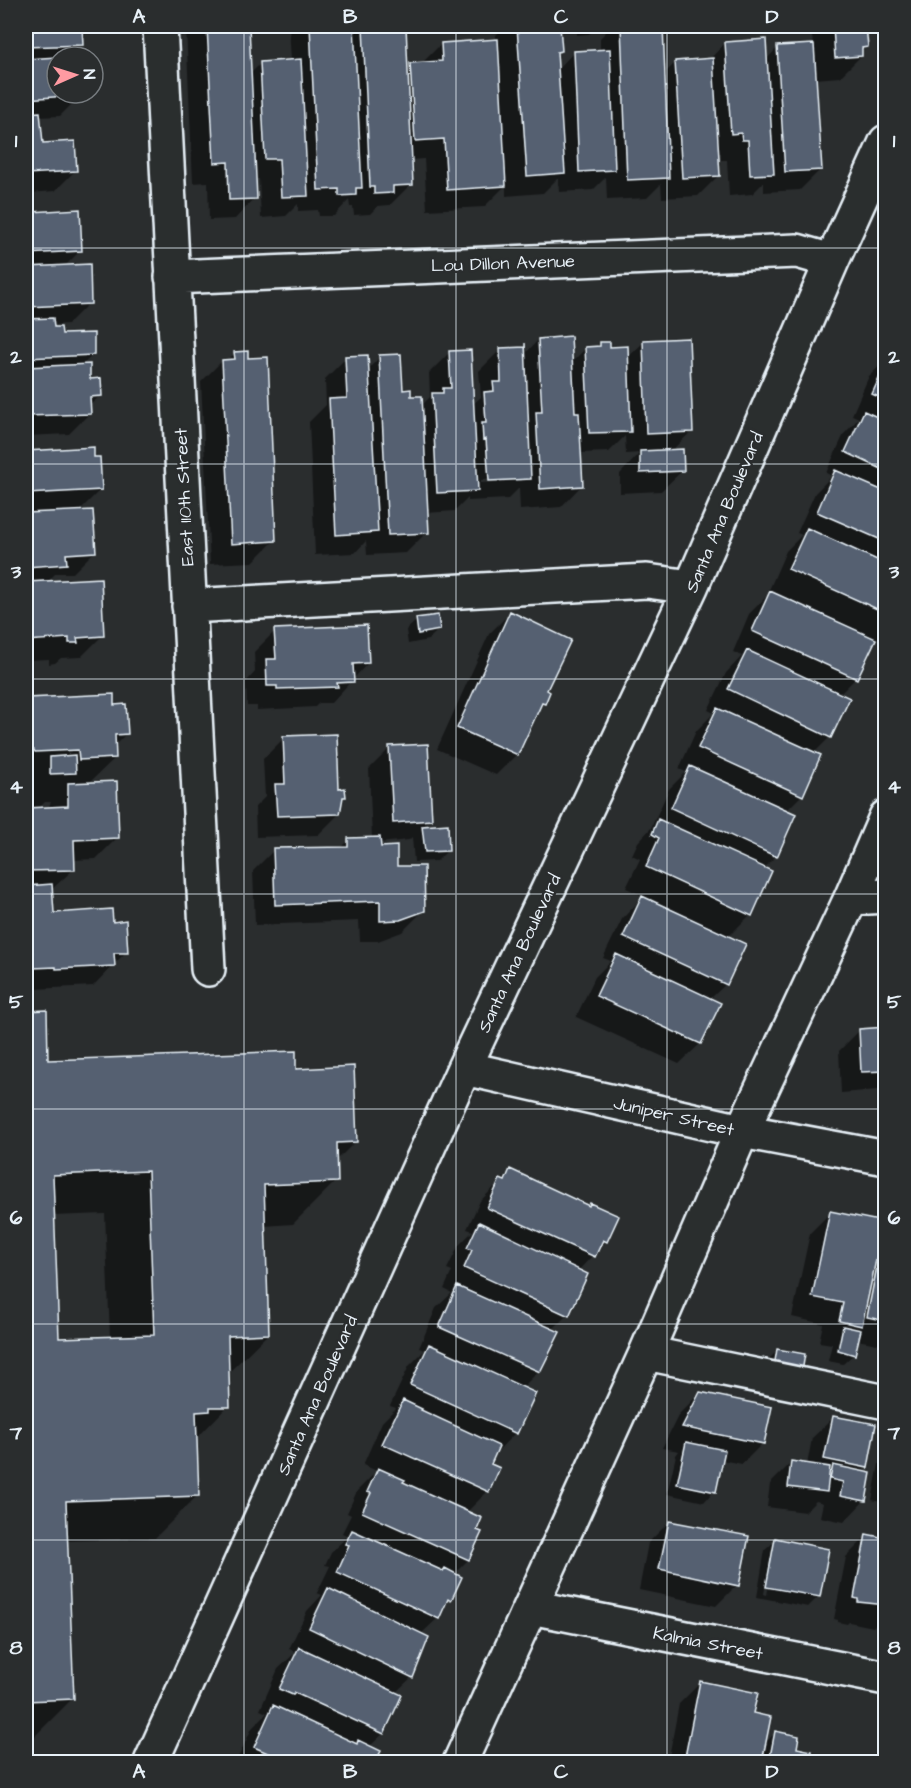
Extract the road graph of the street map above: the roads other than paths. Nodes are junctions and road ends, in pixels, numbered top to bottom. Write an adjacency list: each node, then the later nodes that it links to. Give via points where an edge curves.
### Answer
1 (160, 26): 4 (street, East 110th Street)
2 (885, 142): 3 (street, Santa Ana Boulevard)
3 (832, 261): 4 (street, Lou Dillon Avenue, via 797,251); 5 (street, Santa Ana Boulevard)
4 (172, 277): 6 (street, East 110th Street)
5 (692, 587): 6 (street, via 647,581); 11 (street, Santa Ana Boulevard)
6 (189, 606): 10 (street, East 110th Street)
7 (885, 817): 9 (street)
8 (885, 896): 9 (street)
9 (851, 898): 12 (street)
10 (208, 969)
11 (464, 1068): 12 (street, Juniper Street); 18 (street, Santa Ana Boulevard)
12 (742, 1131): 13 (street, Juniper Street); 14 (street)
13 (885, 1158)
14 (646, 1353): 15 (street); 16 (street)
15 (885, 1402)
16 (531, 1607): 17 (street, Kalmia Street); 19 (street)
17 (885, 1678)
18 (151, 1762)
19 (460, 1762)

